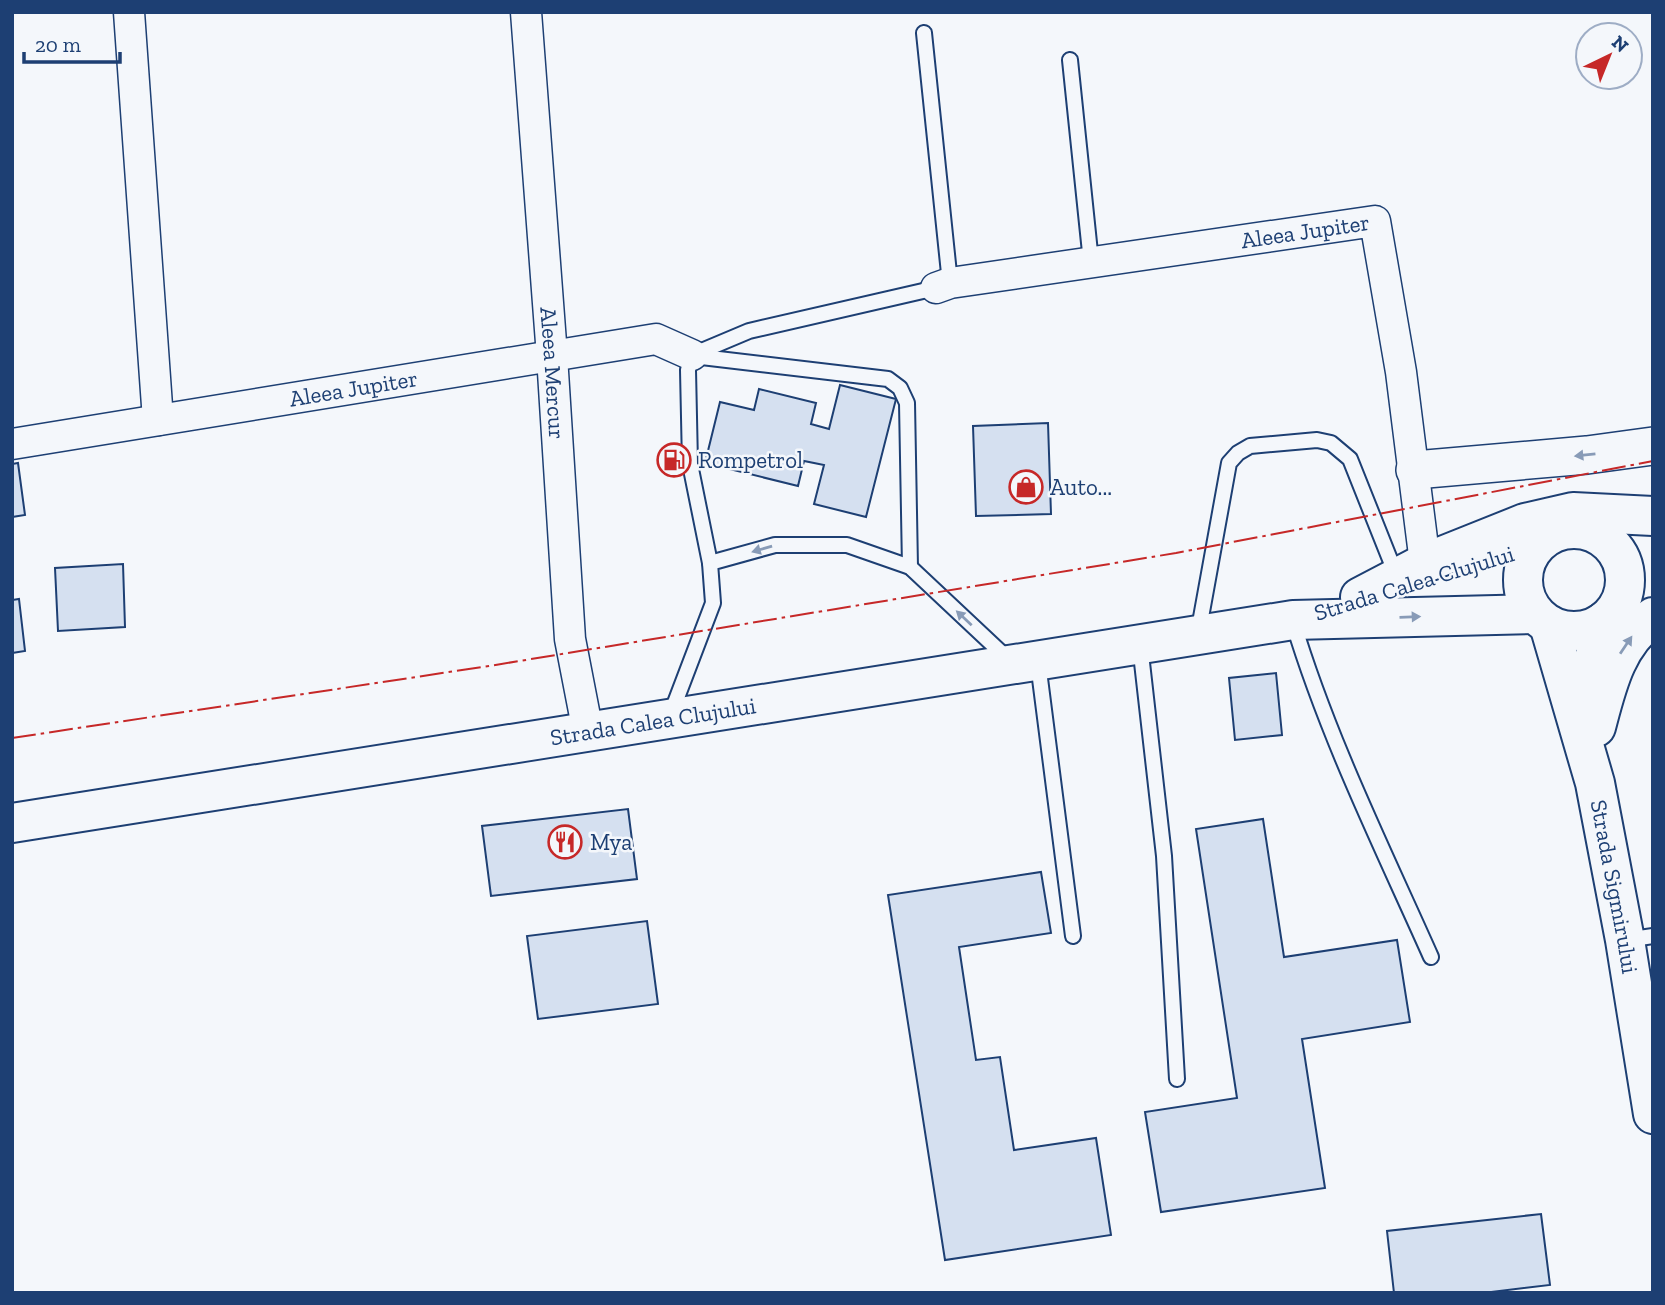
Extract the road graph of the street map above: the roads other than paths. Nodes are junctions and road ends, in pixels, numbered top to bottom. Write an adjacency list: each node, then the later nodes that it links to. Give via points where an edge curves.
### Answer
1 (129, 12): 9 (street)
2 (526, 12): 8 (street, Aleea Mercur)
3 (924, 33): 6 (lane)
4 (1070, 60): 5 (lane)
5 (1091, 262): 6 (street, Aleea Jupiter); 12 (street, Aleea Jupiter, via 1376,221)
6 (943, 285): 7 (lane, via 749,331)
7 (692, 355): 8 (street, Aleea Jupiter, via 656,339); 17 (lane, via 688,370 690,464); 18 (lane, via 888,379 900,388 907,403)
8 (552, 356): 9 (street, Aleea Jupiter); 31 (street, Aleea Mercur, via 570,639)
9 (158, 420): 10 (street, Aleea Jupiter)
10 (12, 444)
11 (1653, 446): 12 (street, one-way to 12)
12 (1415, 470): 19 (street, Aleea Jupiter)
13 (1653, 516): 19 (main road, via 1593,512 1552,516)
14 (1653, 535): 15 (main road)
15 (1603, 539): 16 (main road, via 1575,529 1546,537); 22 (main road, via 1619,556 1625,578)
16 (1535, 547): 20 (main road, Strada Calea Clujului); 25 (main road, via 1525,565 1523,585 1529,605)
17 (710, 563): 18 (lane, one-way to 17, via 847,545 775,545); 29 (lane, via 713,603)
18 (910, 567): 28 (lane, one-way to 18)
19 (1411, 570): 20 (main road); 26 (lane, via 1350,459 1331,443 1317,440 1250,446 1229,463)
20 (1360, 597): 24 (main road, Strada Calea Clujului)
21 (1653, 598): 22 (main road)
22 (1609, 616): 25 (main road, via 1576,632); 30 (main road, Strada Sigmirului, via 1593,663)
23 (1653, 617): 30 (main road, one-way to 23, via 1616,660)
24 (1293, 620): 25 (main road, Strada Calea Clujului, one-way to 25); 26 (main road, Strada Calea Clujului); 36 (lane, via 1334,739)
25 (1542, 620): 32 (main road, Strada Sigmirului)
26 (1198, 635): 27 (main road, Strada Calea Clujului)
27 (1140, 645): 28 (main road, Strada Calea Clujului); 37 (lane, via 1164,856)
28 (1026, 663): 29 (main road, Strada Calea Clujului); 34 (lane)
29 (668, 720): 31 (main road, Strada Calea Clujului)
30 (1595, 727): 32 (main road, Strada Sigmirului)
31 (588, 732): 33 (main road, Strada Calea Clujului)
32 (1595, 783): 35 (main road, Strada Sigmirului)
33 (12, 824)
34 (1073, 936)
35 (1639, 938): 38 (main road, Strada Sigmirului)
36 (1431, 957)
37 (1177, 1079)
38 (1653, 1114)

